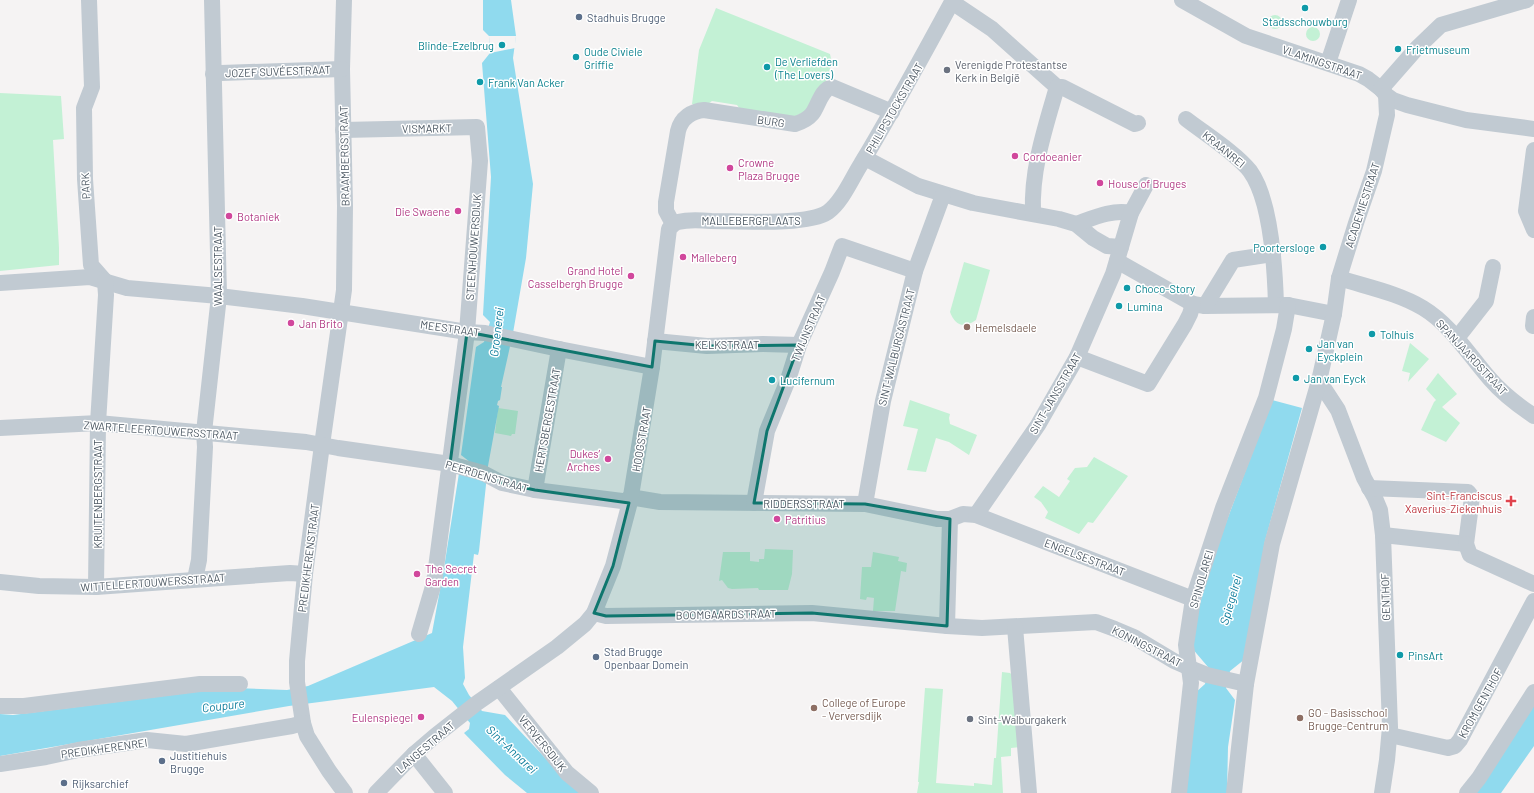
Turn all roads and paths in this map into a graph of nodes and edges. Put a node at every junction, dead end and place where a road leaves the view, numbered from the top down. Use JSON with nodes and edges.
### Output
{"nodes":[{"id":1,"x":89,"y":0,"type":"edge"},
{"id":2,"x":212,"y":0,"type":"edge"},
{"id":3,"x":344,"y":0,"type":"edge"},
{"id":4,"x":1182,"y":0,"type":"edge"},
{"id":5,"x":1349,"y":0,"type":"edge"},
{"id":6,"x":1527,"y":0,"type":"edge"},
{"id":7,"x":953,"y":1,"type":"edge"},
{"id":8,"x":1328,"y":63,"type":"junction"},
{"id":9,"x":342,"y":69,"type":"junction"},
{"id":10,"x":213,"y":74,"type":"junction"},
{"id":11,"x":1057,"y":87,"type":"junction"},
{"id":12,"x":1384,"y":92,"type":"junction"},
{"id":13,"x":892,"y":112,"type":"junction"},
{"id":14,"x":1186,"y":119,"type":"dead end"},
{"id":15,"x":1138,"y":123,"type":"dead end"},
{"id":16,"x":1534,"y":129,"type":"edge"},
{"id":17,"x":343,"y":130,"type":"junction"},
{"id":18,"x":1534,"y":150,"type":"edge"},
{"id":19,"x":865,"y":158,"type":"junction"},
{"id":20,"x":480,"y":161,"type":"joint"},
{"id":21,"x":1146,"y":185,"type":"dead end"},
{"id":22,"x":943,"y":195,"type":"junction"},
{"id":23,"x":829,"y":212,"type":"joint"},
{"id":24,"x":1032,"y":213,"type":"junction"},
{"id":25,"x":1131,"y":213,"type":"junction"},
{"id":26,"x":673,"y":224,"type":"junction"},
{"id":27,"x":1076,"y":224,"type":"junction"},
{"id":28,"x":1534,"y":230,"type":"edge"},
{"id":29,"x":1119,"y":254,"type":"junction"},
{"id":30,"x":1273,"y":254,"type":"junction"},
{"id":31,"x":1493,"y":267,"type":"dead end"},
{"id":32,"x":915,"y":271,"type":"junction"},
{"id":33,"x":1340,"y":278,"type":"junction"},
{"id":34,"x":105,"y":281,"type":"junction"},
{"id":35,"x":0,"y":283,"type":"edge"},
{"id":36,"x":219,"y":296,"type":"junction"},
{"id":37,"x":1199,"y":305,"type":"junction"},
{"id":38,"x":1282,"y":305,"type":"junction"},
{"id":39,"x":342,"y":312,"type":"junction"},
{"id":40,"x":1334,"y":314,"type":"junction"},
{"id":41,"x":467,"y":332,"type":"junction"},
{"id":42,"x":1457,"y":338,"type":"junction"},
{"id":43,"x":655,"y":341,"type":"junction"},
{"id":44,"x":799,"y":345,"type":"junction"},
{"id":45,"x":559,"y":349,"type":"junction"},
{"id":46,"x":1077,"y":357,"type":"junction"},
{"id":47,"x":652,"y":367,"type":"junction"},
{"id":48,"x":1319,"y":382,"type":"junction"},
{"id":49,"x":1534,"y":416,"type":"edge"},
{"id":50,"x":98,"y":423,"type":"junction"},
{"id":51,"x":0,"y":428,"type":"edge"},
{"id":52,"x":204,"y":432,"type":"junction"},
{"id":53,"x":322,"y":444,"type":"junction"},
{"id":54,"x":457,"y":466,"type":"junction"},
{"id":55,"x":1369,"y":488,"type":"junction"},
{"id":56,"x":535,"y":490,"type":"junction"},
{"id":57,"x":630,"y":500,"type":"junction"},
{"id":58,"x":754,"y":503,"type":"junction"},
{"id":59,"x":865,"y":504,"type":"junction"},
{"id":60,"x":976,"y":515,"type":"junction"},
{"id":61,"x":950,"y":519,"type":"junction"},
{"id":62,"x":1383,"y":535,"type":"junction"},
{"id":63,"x":1466,"y":544,"type":"junction"},
{"id":64,"x":305,"y":574,"type":"junction"},
{"id":65,"x":196,"y":579,"type":"junction"},
{"id":66,"x":0,"y":582,"type":"edge"},
{"id":67,"x":1534,"y":584,"type":"edge"},
{"id":68,"x":96,"y":587,"type":"junction"},
{"id":69,"x":1193,"y":599,"type":"junction"},
{"id":70,"x":1534,"y":601,"type":"edge"},
{"id":71,"x":594,"y":613,"type":"junction"},
{"id":72,"x":946,"y":626,"type":"junction"},
{"id":73,"x":1015,"y":627,"type":"junction"},
{"id":74,"x":420,"y":634,"type":"dead end"},
{"id":75,"x":1190,"y":668,"type":"junction"},
{"id":76,"x":240,"y":684,"type":"dead end"},
{"id":77,"x":1246,"y":684,"type":"junction"},
{"id":78,"x":499,"y":688,"type":"junction"},
{"id":79,"x":1534,"y":692,"type":"edge"},
{"id":80,"x":477,"y":703,"type":"joint"},
{"id":81,"x":0,"y":706,"type":"edge"},
{"id":82,"x":303,"y":723,"type":"junction"},
{"id":83,"x":1390,"y":735,"type":"junction"},
{"id":84,"x":414,"y":754,"type":"junction"},
{"id":85,"x":0,"y":764,"type":"edge"},
{"id":86,"x":345,"y":793,"type":"edge"},
{"id":87,"x":376,"y":793,"type":"edge"},
{"id":88,"x":444,"y":793,"type":"edge"},
{"id":89,"x":591,"y":793,"type":"edge"},
{"id":90,"x":1029,"y":793,"type":"edge"},
{"id":91,"x":1179,"y":793,"type":"edge"},
{"id":92,"x":1234,"y":793,"type":"edge"},
{"id":93,"x":1382,"y":793,"type":"edge"},
{"id":94,"x":1467,"y":793,"type":"edge"}],
"edges":[{"from":1,"to":34,"type":"street","name":"PARK"},
{"from":2,"to":10,"type":"street","name":"WAALSESTRAAT"},
{"from":3,"to":9,"type":"street","name":"BRAAMBERGSTRAAT"},
{"from":4,"to":8,"type":"street","name":"VLAMINGSTRAAT"},
{"from":5,"to":8,"type":"street"},
{"from":6,"to":12,"type":"street"},
{"from":7,"to":11,"type":"street"},
{"from":7,"to":13,"type":"street","name":"PHILIPSTOCKSTRAAT"},
{"from":8,"to":12,"type":"street","name":"VLAMINGSTRAAT"},
{"from":9,"to":10,"type":"street","name":"JOZEF SUVÉESTRAAT"},
{"from":9,"to":17,"type":"street","name":"BRAAMBERGSTRAAT"},
{"from":10,"to":36,"type":"street","name":"WAALSESTRAAT"},
{"from":11,"to":15,"type":"street"},
{"from":11,"to":24,"type":"street"},
{"from":12,"to":16,"type":"street","name":"VLAMINGSTRAAT"},
{"from":12,"to":33,"type":"street","name":"ACADEMIESTRAAT"},
{"from":13,"to":19,"type":"street","name":"PHILIPSTOCKSTRAAT"},
{"from":13,"to":26,"type":"street","name":"BURG"},
{"from":14,"to":30,"type":"street","name":"KRAANREI"},
{"from":17,"to":20,"type":"street","name":"VISMARKT"},
{"from":17,"to":39,"type":"street","name":"BRAAMBERGSTRAAT"},
{"from":18,"to":28,"type":"street"},
{"from":19,"to":22,"type":"street"},
{"from":19,"to":23,"type":"street","name":"PHILIPSTOCKSTRAAT"},
{"from":20,"to":41,"type":"street","name":"STEENHOUWERSDIJK"},
{"from":21,"to":25,"type":"street","name":"SINT-JANSSTRAAT"},
{"from":22,"to":24,"type":"street"},
{"from":22,"to":32,"type":"street","name":"SINT-WALBURGASTRAAT"},
{"from":23,"to":26,"type":"street","name":"MALLEBERGPLAATS"},
{"from":24,"to":27,"type":"street"},
{"from":25,"to":27,"type":"street"},
{"from":25,"to":29,"type":"street","name":"SINT-JANSSTRAAT"},
{"from":26,"to":43,"type":"street","name":"HOOGSTRAAT"},
{"from":27,"to":29,"type":"street"},
{"from":29,"to":37,"type":"street"},
{"from":29,"to":46,"type":"street","name":"SINT-JANSSTRAAT"},
{"from":30,"to":37,"type":"street"},
{"from":30,"to":38,"type":"street","name":"KRAANREI"},
{"from":31,"to":42,"type":"street"},
{"from":32,"to":44,"type":"street","name":"TWIJNSTRAAT"},
{"from":32,"to":59,"type":"street","name":"SINT-WALBURGASTRAAT"},
{"from":33,"to":40,"type":"street","name":"ACADEMIESTRAAT"},
{"from":33,"to":42,"type":"street","name":"SPANJAARDSTRAAT"},
{"from":34,"to":35,"type":"street","name":"MEESTRAAT"},
{"from":34,"to":36,"type":"street","name":"MEESTRAAT"},
{"from":34,"to":50,"type":"street","name":"KRUITENBERGSTRAAT"},
{"from":36,"to":39,"type":"street","name":"MEESTRAAT"},
{"from":36,"to":52,"type":"street","name":"WAALSESTRAAT"},
{"from":37,"to":38,"type":"street"},
{"from":37,"to":46,"type":"street"},
{"from":38,"to":40,"type":"street"},
{"from":38,"to":69,"type":"street","name":"SPINOLAREI"},
{"from":39,"to":41,"type":"street","name":"MEESTRAAT"},
{"from":39,"to":53,"type":"street","name":"PREDIKHERENSTRAAT"},
{"from":40,"to":48,"type":"street"},
{"from":41,"to":45,"type":"street","name":"MEESTRAAT"},
{"from":41,"to":54,"type":"street"},
{"from":42,"to":49,"type":"street","name":"SPANJAARDSTRAAT"},
{"from":43,"to":44,"type":"street","name":"KELKSTRAAT"},
{"from":43,"to":47,"type":"street","name":"HOOGSTRAAT"},
{"from":44,"to":58,"type":"street","name":"TWIJNSTRAAT"},
{"from":45,"to":47,"type":"street","name":"MEESTRAAT"},
{"from":45,"to":56,"type":"street","name":"HERTSBERGESTRAAT"},
{"from":46,"to":60,"type":"street","name":"SINT-JANSSTRAAT"},
{"from":47,"to":57,"type":"street","name":"HOOGSTRAAT"},
{"from":48,"to":55,"type":"street","name":"GENTHOF"},
{"from":48,"to":77,"type":"street"},
{"from":50,"to":51,"type":"street","name":"ZWARTELEERTOUWERSSTRAAT"},
{"from":50,"to":52,"type":"street","name":"ZWARTELEERTOUWERSSTRAAT"},
{"from":50,"to":68,"type":"street","name":"KRUITENBERGSTRAAT"},
{"from":52,"to":53,"type":"street","name":"ZWARTELEERTOUWERSSTRAAT"},
{"from":52,"to":65,"type":"street","name":"WAALSESTRAAT"},
{"from":53,"to":54,"type":"street","name":"PEERDENSTRAAT"},
{"from":53,"to":64,"type":"street","name":"PREDIKHERENSTRAAT"},
{"from":54,"to":56,"type":"street","name":"PEERDENSTRAAT"},
{"from":54,"to":74,"type":"street"},
{"from":55,"to":62,"type":"street","name":"GENTHOF"},
{"from":55,"to":63,"type":"street"},
{"from":56,"to":57,"type":"street","name":"PEERDENSTRAAT"},
{"from":57,"to":58,"type":"street","name":"RIDDERSSTRAAT"},
{"from":57,"to":71,"type":"street","name":"HOOGSTRAAT"},
{"from":58,"to":59,"type":"street","name":"RIDDERSSTRAAT"},
{"from":59,"to":61,"type":"street","name":"RIDDERSSTRAAT"},
{"from":60,"to":61,"type":"street","name":"RIDDERSSTRAAT"},
{"from":60,"to":69,"type":"street","name":"ENGELSESTRAAT"},
{"from":61,"to":72,"type":"street"},
{"from":62,"to":63,"type":"street"},
{"from":62,"to":83,"type":"street","name":"GENTHOF"},
{"from":63,"to":67,"type":"street"},
{"from":64,"to":65,"type":"street","name":"WITTELEERTOUWERSSTRAAT"},
{"from":64,"to":82,"type":"street","name":"PREDIKHERENSTRAAT"},
{"from":65,"to":68,"type":"street","name":"WITTELEERTOUWERSSTRAAT"},
{"from":66,"to":68,"type":"street","name":"WITTELEERTOUWERSSTRAAT"},
{"from":69,"to":75,"type":"street","name":"SPINOLAREI"},
{"from":70,"to":83,"type":"street","name":"KROM GENTHOF"},
{"from":71,"to":72,"type":"street","name":"BOOMGAARDSTRAAT"},
{"from":71,"to":78,"type":"street","name":"HOOGSTRAAT"},
{"from":72,"to":73,"type":"street","name":"KONINGSTRAAT"},
{"from":73,"to":75,"type":"street","name":"KONINGSTRAAT"},
{"from":73,"to":90,"type":"street"},
{"from":75,"to":77,"type":"street","name":"KONINGSTRAAT"},
{"from":75,"to":91,"type":"street","name":"SPINOLAREI"},
{"from":76,"to":81,"type":"street"},
{"from":77,"to":92,"type":"street"},
{"from":78,"to":80,"type":"street","name":"HOOGSTRAAT"},
{"from":78,"to":89,"type":"street","name":"VERVERSDIJK"},
{"from":79,"to":94,"type":"street"},
{"from":80,"to":84,"type":"street","name":"LANGESTRAAT"},
{"from":82,"to":85,"type":"street","name":"PREDIKHERENREI"},
{"from":82,"to":86,"type":"street","name":"PREDIKHERENSTRAAT"},
{"from":83,"to":93,"type":"street","name":"GENTHOF"},
{"from":84,"to":87,"type":"street","name":"LANGESTRAAT"},
{"from":84,"to":88,"type":"street"}]}
